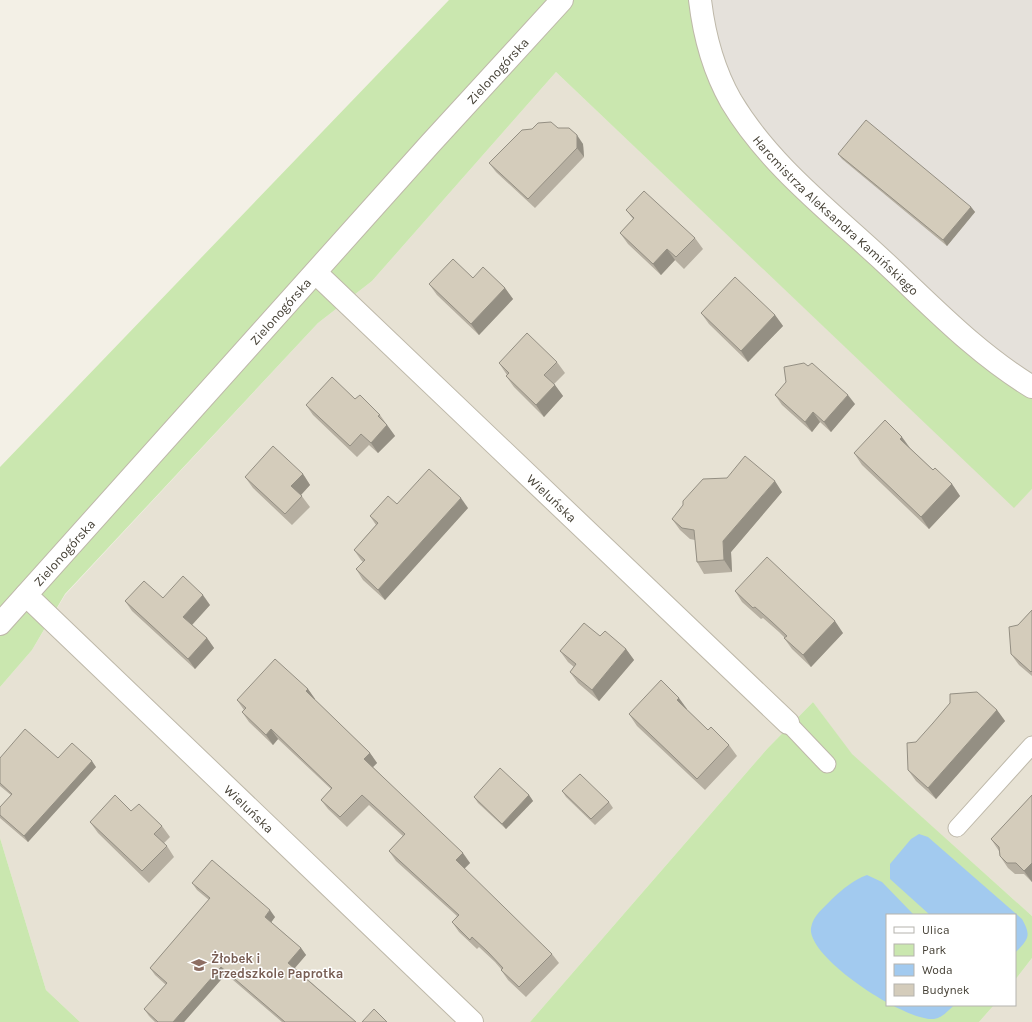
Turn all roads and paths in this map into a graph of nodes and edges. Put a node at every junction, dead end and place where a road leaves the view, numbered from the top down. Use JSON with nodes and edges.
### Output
{"nodes":[{"id":1,"x":562,"y":0,"type":"edge"},
{"id":2,"x":700,"y":0,"type":"edge"},
{"id":3,"x":316,"y":273,"type":"junction"},
{"id":4,"x":1032,"y":387,"type":"edge"},
{"id":5,"x":26,"y":595,"type":"junction"},
{"id":6,"x":0,"y":624,"type":"edge"},
{"id":7,"x":788,"y":723,"type":"joint"},
{"id":8,"x":1032,"y":745,"type":"edge"},
{"id":9,"x":828,"y":764,"type":"dead end"},
{"id":10,"x":957,"y":828,"type":"dead end"},
{"id":11,"x":472,"y":1022,"type":"edge"}],
"edges":[{"from":1,"to":3,"type":"street","name":"Zielonogórska"},
{"from":2,"to":4,"type":"street","name":"Harcmistrza Aleksandra Kamińskiego"},
{"from":3,"to":5,"type":"street","name":"Zielonogórska"},
{"from":3,"to":7,"type":"street","name":"Wieluńska"},
{"from":5,"to":6,"type":"street","name":"Zielonogórska"},
{"from":5,"to":11,"type":"street","name":"Wieluńska"},
{"from":7,"to":9,"type":"lane"},
{"from":8,"to":10,"type":"lane"}]}
